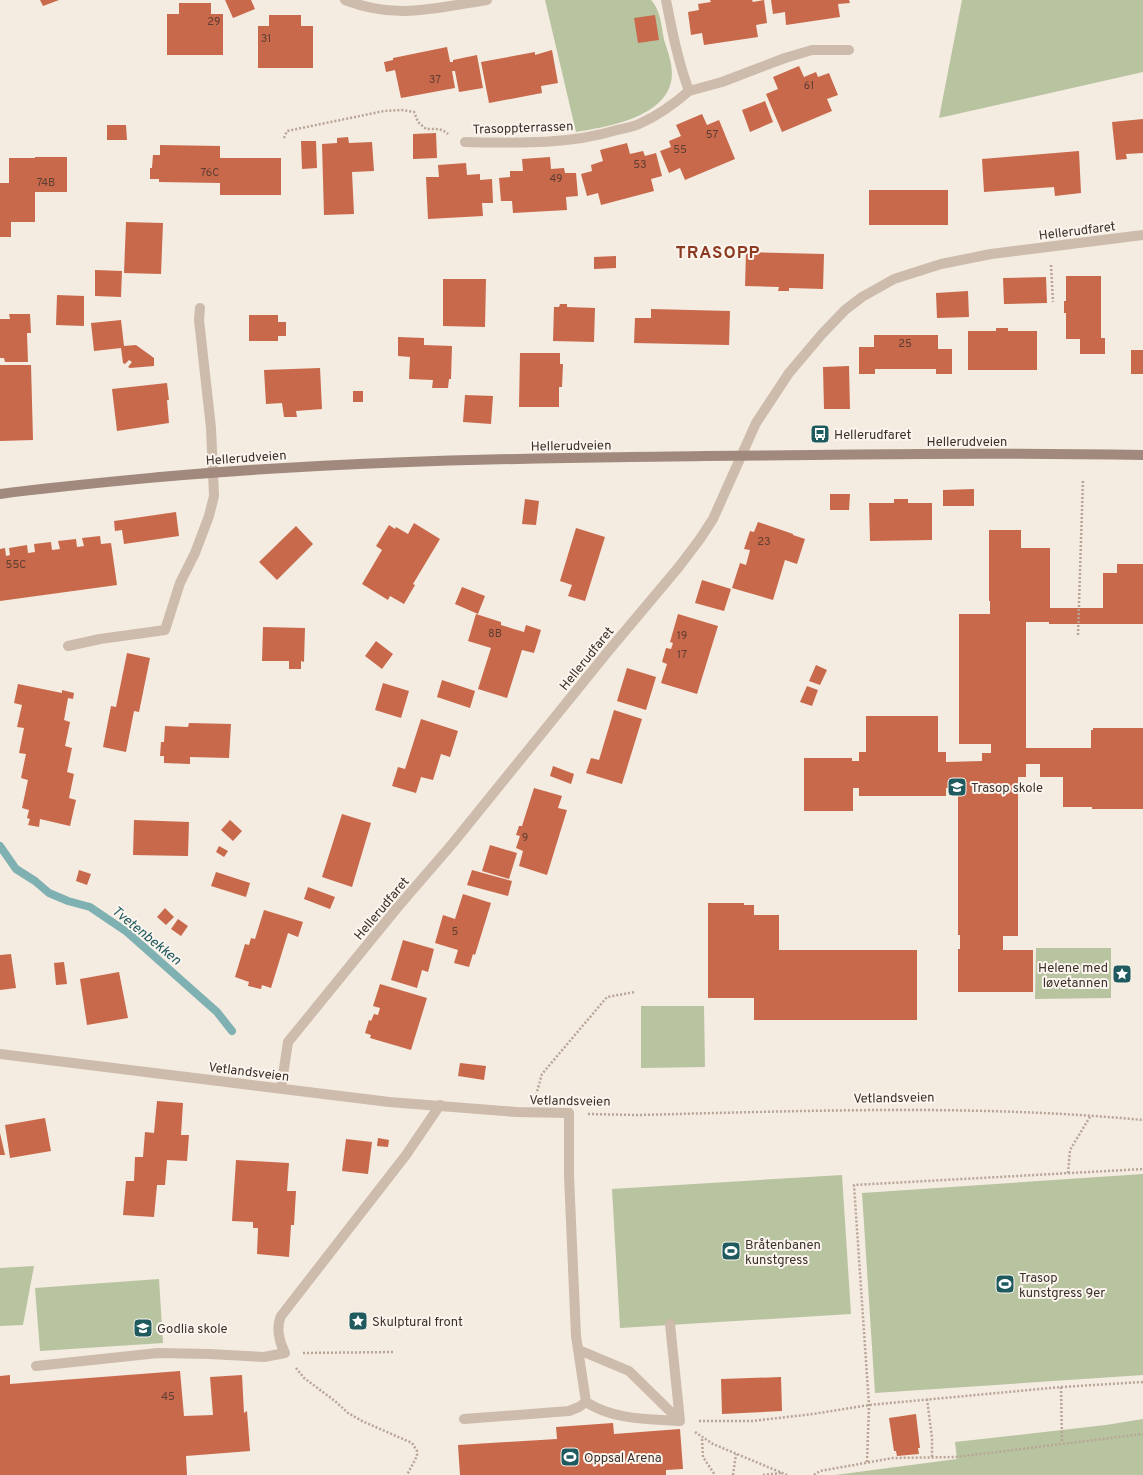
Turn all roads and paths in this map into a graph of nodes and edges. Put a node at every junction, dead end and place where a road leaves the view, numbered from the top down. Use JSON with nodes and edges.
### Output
{"nodes":[{"id":1,"x":344,"y":0,"type":"edge"},
{"id":2,"x":487,"y":0,"type":"edge"},
{"id":3,"x":666,"y":0,"type":"edge"},
{"id":4,"x":849,"y":50,"type":"dead end"},
{"id":5,"x":689,"y":91,"type":"junction"},
{"id":6,"x":284,"y":138,"type":"dead end"},
{"id":7,"x":465,"y":142,"type":"joint"},
{"id":8,"x":1143,"y":235,"type":"edge"},
{"id":9,"x":1049,"y":246,"type":"junction"},
{"id":10,"x":1053,"y":302,"type":"dead end"},
{"id":11,"x":200,"y":308,"type":"dead end"},
{"id":12,"x":1143,"y":455,"type":"edge"},
{"id":13,"x":740,"y":456,"type":"junction"},
{"id":14,"x":214,"y":472,"type":"junction"},
{"id":15,"x":1083,"y":479,"type":"dead end"},
{"id":16,"x":0,"y":494,"type":"edge"},
{"id":17,"x":1078,"y":635,"type":"dead end"},
{"id":18,"x":68,"y":646,"type":"dead end"},
{"id":19,"x":635,"y":992,"type":"dead end"},
{"id":20,"x":0,"y":1054,"type":"edge"},
{"id":21,"x":281,"y":1088,"type":"junction"},
{"id":22,"x":440,"y":1105,"type":"junction"},
{"id":23,"x":530,"y":1112,"type":"junction"},
{"id":24,"x":569,"y":1113,"type":"junction"},
{"id":25,"x":1091,"y":1115,"type":"junction"},
{"id":26,"x":1143,"y":1120,"type":"edge"},
{"id":27,"x":1143,"y":1169,"type":"edge"},
{"id":28,"x":1068,"y":1173,"type":"junction"},
{"id":29,"x":670,"y":1324,"type":"dead end"},
{"id":30,"x":579,"y":1350,"type":"junction"},
{"id":31,"x":394,"y":1352,"type":"dead end"},
{"id":32,"x":285,"y":1353,"type":"junction"},
{"id":33,"x":36,"y":1366,"type":"dead end"},
{"id":34,"x":1143,"y":1382,"type":"edge"},
{"id":35,"x":1061,"y":1387,"type":"junction"},
{"id":36,"x":927,"y":1399,"type":"junction"},
{"id":37,"x":586,"y":1402,"type":"junction"},
{"id":38,"x":869,"y":1405,"type":"junction"},
{"id":39,"x":464,"y":1419,"type":"dead end"},
{"id":40,"x":680,"y":1421,"type":"junction"},
{"id":41,"x":1143,"y":1434,"type":"edge"},
{"id":42,"x":702,"y":1438,"type":"junction"},
{"id":43,"x":1062,"y":1443,"type":"junction"},
{"id":44,"x":736,"y":1454,"type":"junction"},
{"id":45,"x":932,"y":1457,"type":"junction"},
{"id":46,"x":867,"y":1462,"type":"junction"},
{"id":47,"x":781,"y":1473,"type":"junction"},
{"id":48,"x":407,"y":1475,"type":"edge"},
{"id":49,"x":715,"y":1475,"type":"edge"},
{"id":50,"x":733,"y":1475,"type":"edge"},
{"id":51,"x":763,"y":1475,"type":"edge"},
{"id":52,"x":787,"y":1475,"type":"edge"},
{"id":53,"x":814,"y":1475,"type":"edge"}],
"edges":[{"from":1,"to":2,"type":"street"},
{"from":3,"to":5,"type":"street"},
{"from":4,"to":5,"type":"street","name":"Trasoppterrassen"},
{"from":5,"to":7,"type":"street","name":"Trasoppterrassen"},
{"from":6,"to":7,"type":"path"},
{"from":8,"to":9,"type":"street","name":"Hellerudfaret"},
{"from":9,"to":10,"type":"path"},
{"from":9,"to":13,"type":"street","name":"Hellerudfaret"},
{"from":11,"to":14,"type":"street"},
{"from":12,"to":13,"type":"main road","name":"Hellerudveien"},
{"from":13,"to":14,"type":"main road","name":"Hellerudveien"},
{"from":13,"to":21,"type":"street","name":"Hellerudfaret"},
{"from":14,"to":16,"type":"main road","name":"Hellerudveien"},
{"from":14,"to":18,"type":"street"},
{"from":15,"to":17,"type":"path"},
{"from":19,"to":23,"type":"path"},
{"from":20,"to":21,"type":"street","name":"Vetlandsveien"},
{"from":21,"to":22,"type":"street","name":"Vetlandsveien"},
{"from":22,"to":23,"type":"street","name":"Vetlandsveien"},
{"from":22,"to":32,"type":"street"},
{"from":23,"to":24,"type":"street","name":"Vetlandsveien"},
{"from":24,"to":25,"type":"path","name":"Vetlandsveien"},
{"from":24,"to":30,"type":"street"},
{"from":25,"to":26,"type":"path","name":"Vetlandsveien"},
{"from":25,"to":28,"type":"path"},
{"from":27,"to":28,"type":"path"},
{"from":28,"to":38,"type":"path"},
{"from":29,"to":40,"type":"street"},
{"from":30,"to":37,"type":"street"},
{"from":30,"to":40,"type":"street"},
{"from":31,"to":32,"type":"path"},
{"from":32,"to":33,"type":"street"},
{"from":32,"to":48,"type":"path"},
{"from":34,"to":35,"type":"path"},
{"from":35,"to":36,"type":"path"},
{"from":35,"to":43,"type":"path"},
{"from":36,"to":38,"type":"path"},
{"from":36,"to":45,"type":"path"},
{"from":37,"to":39,"type":"street"},
{"from":37,"to":40,"type":"street"},
{"from":38,"to":40,"type":"path"},
{"from":38,"to":46,"type":"path"},
{"from":40,"to":42,"type":"path"},
{"from":41,"to":43,"type":"path"},
{"from":42,"to":44,"type":"path"},
{"from":42,"to":49,"type":"path"},
{"from":43,"to":45,"type":"path"},
{"from":44,"to":47,"type":"path"},
{"from":44,"to":50,"type":"path"},
{"from":45,"to":46,"type":"path"},
{"from":46,"to":53,"type":"path"},
{"from":47,"to":51,"type":"path"},
{"from":47,"to":52,"type":"path"}]}
